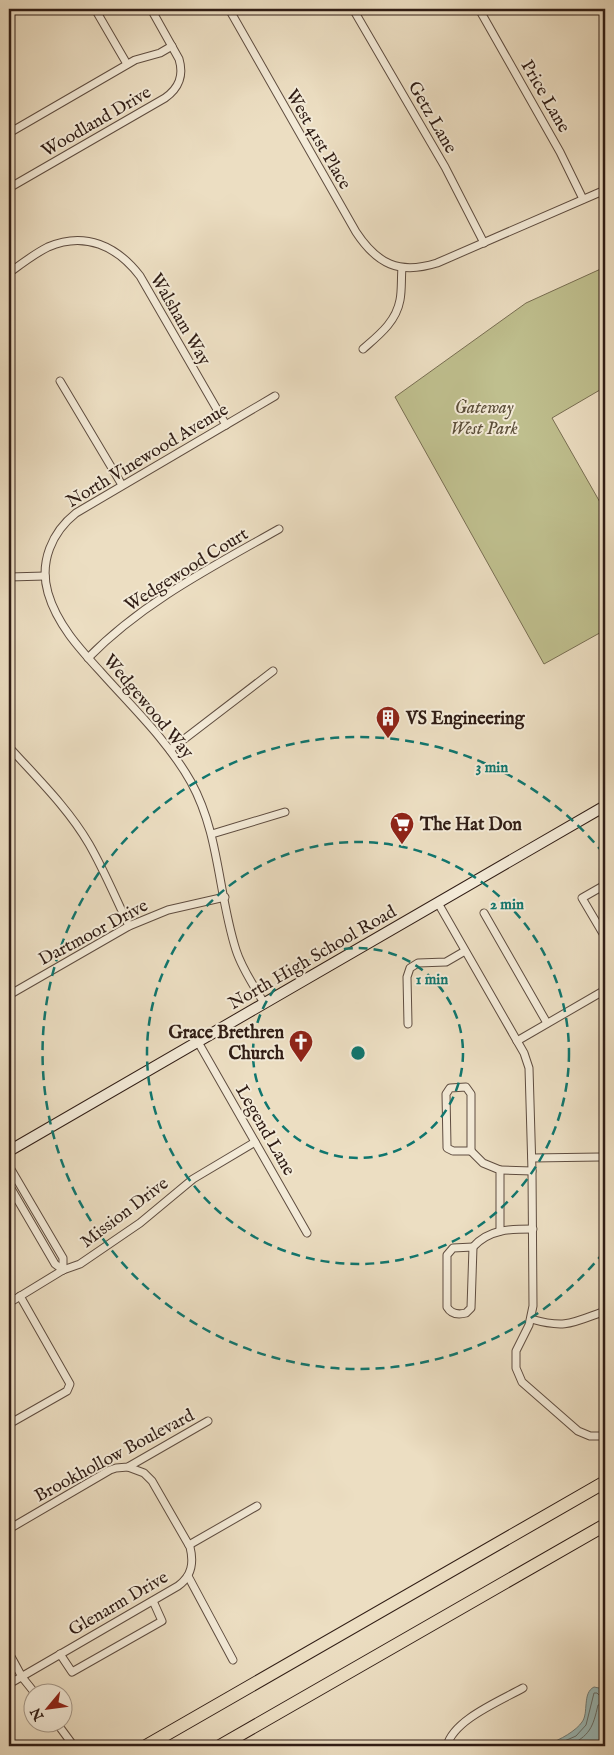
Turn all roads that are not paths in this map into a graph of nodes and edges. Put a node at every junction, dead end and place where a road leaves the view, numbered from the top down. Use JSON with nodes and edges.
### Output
{"nodes":[{"id":1,"x":95,"y":9,"type":"edge"},
{"id":2,"x":151,"y":9,"type":"edge"},
{"id":3,"x":229,"y":9,"type":"edge"},
{"id":4,"x":353,"y":9,"type":"edge"},
{"id":5,"x":479,"y":9,"type":"edge"},
{"id":6,"x":172,"y":46,"type":"junction"},
{"id":7,"x":127,"y":64,"type":"junction"},
{"id":8,"x":9,"y":133,"type":"edge"},
{"id":9,"x":9,"y":188,"type":"edge"},
{"id":10,"x":605,"y":190,"type":"edge"},
{"id":11,"x":583,"y":199,"type":"junction"},
{"id":12,"x":484,"y":243,"type":"junction"},
{"id":13,"x":402,"y":268,"type":"junction"},
{"id":14,"x":9,"y":273,"type":"edge"},
{"id":15,"x":362,"y":349,"type":"dead end"},
{"id":16,"x":60,"y":381,"type":"dead end"},
{"id":17,"x":275,"y":396,"type":"dead end"},
{"id":18,"x":226,"y":425,"type":"junction"},
{"id":19,"x":122,"y":485,"type":"junction"},
{"id":20,"x":280,"y":529,"type":"dead end"},
{"id":21,"x":45,"y":576,"type":"junction"},
{"id":22,"x":9,"y":577,"type":"edge"},
{"id":23,"x":88,"y":658,"type":"junction"},
{"id":24,"x":273,"y":671,"type":"dead end"},
{"id":25,"x":9,"y":747,"type":"edge"},
{"id":26,"x":170,"y":750,"type":"junction"},
{"id":27,"x":605,"y":806,"type":"edge"},
{"id":28,"x":285,"y":812,"type":"dead end"},
{"id":29,"x":212,"y":834,"type":"junction"},
{"id":30,"x":605,"y":889,"type":"edge"},
{"id":31,"x":225,"y":896,"type":"junction"},
{"id":32,"x":438,"y":902,"type":"junction"},
{"id":33,"x":484,"y":913,"type":"dead end"},
{"id":34,"x":129,"y":926,"type":"junction"},
{"id":35,"x":605,"y":938,"type":"edge"},
{"id":36,"x":466,"y":951,"type":"junction"},
{"id":37,"x":605,"y":990,"type":"edge"},
{"id":38,"x":9,"y":995,"type":"edge"},
{"id":39,"x":264,"y":1003,"type":"junction"},
{"id":40,"x":547,"y":1023,"type":"junction"},
{"id":41,"x":408,"y":1024,"type":"dead end"},
{"id":42,"x":517,"y":1041,"type":"junction"},
{"id":43,"x":198,"y":1042,"type":"junction"},
{"id":44,"x":255,"y":1142,"type":"junction"},
{"id":45,"x":9,"y":1151,"type":"edge"},
{"id":46,"x":471,"y":1151,"type":"junction"},
{"id":47,"x":600,"y":1157,"type":"dead end"},
{"id":48,"x":532,"y":1158,"type":"junction"},
{"id":49,"x":9,"y":1166,"type":"edge"},
{"id":50,"x":500,"y":1170,"type":"junction"},
{"id":51,"x":532,"y":1171,"type":"junction"},
{"id":52,"x":9,"y":1185,"type":"edge"},
{"id":53,"x":532,"y":1229,"type":"junction"},
{"id":54,"x":500,"y":1231,"type":"junction"},
{"id":55,"x":307,"y":1233,"type":"dead end"},
{"id":56,"x":473,"y":1248,"type":"junction"},
{"id":57,"x":63,"y":1270,"type":"junction"},
{"id":58,"x":20,"y":1296,"type":"junction"},
{"id":59,"x":9,"y":1303,"type":"edge"},
{"id":60,"x":605,"y":1311,"type":"edge"},
{"id":61,"x":531,"y":1320,"type":"junction"},
{"id":62,"x":208,"y":1421,"type":"dead end"},
{"id":63,"x":9,"y":1424,"type":"edge"},
{"id":64,"x":605,"y":1436,"type":"edge"},
{"id":65,"x":128,"y":1467,"type":"junction"},
{"id":66,"x":605,"y":1482,"type":"edge"},
{"id":67,"x":257,"y":1506,"type":"dead end"},
{"id":68,"x":605,"y":1524,"type":"edge"},
{"id":69,"x":9,"y":1529,"type":"edge"},
{"id":70,"x":190,"y":1545,"type":"junction"},
{"id":71,"x":188,"y":1576,"type":"junction"},
{"id":72,"x":153,"y":1600,"type":"junction"},
{"id":73,"x":9,"y":1653,"type":"edge"},
{"id":74,"x":60,"y":1654,"type":"junction"},
{"id":75,"x":233,"y":1660,"type":"dead end"},
{"id":76,"x":22,"y":1677,"type":"junction"},
{"id":77,"x":26,"y":1682,"type":"edge"},
{"id":78,"x":9,"y":1684,"type":"edge"},
{"id":79,"x":523,"y":1688,"type":"dead end"},
{"id":80,"x":63,"y":1732,"type":"edge"},
{"id":81,"x":73,"y":1745,"type":"dead end"},
{"id":82,"x":146,"y":1746,"type":"edge"},
{"id":83,"x":220,"y":1746,"type":"edge"},
{"id":84,"x":447,"y":1746,"type":"edge"}],
"edges":[{"from":1,"to":7,"type":"street"},
{"from":2,"to":6,"type":"street"},
{"from":3,"to":13,"type":"street","name":"West 41st Place"},
{"from":4,"to":12,"type":"street","name":"Getz Lane"},
{"from":5,"to":11,"type":"street","name":"Price Lane"},
{"from":6,"to":7,"type":"street","name":"Woodland Drive"},
{"from":6,"to":9,"type":"street","name":"Woodland Drive"},
{"from":7,"to":8,"type":"street","name":"Woodland Drive"},
{"from":10,"to":11,"type":"street"},
{"from":11,"to":12,"type":"street"},
{"from":12,"to":13,"type":"street"},
{"from":13,"to":15,"type":"street"},
{"from":14,"to":18,"type":"street","name":"Walsham Way"},
{"from":16,"to":19,"type":"street"},
{"from":17,"to":18,"type":"street","name":"North Vinewood Avenue"},
{"from":18,"to":19,"type":"street","name":"North Vinewood Avenue"},
{"from":19,"to":21,"type":"street","name":"North Vinewood Avenue"},
{"from":20,"to":23,"type":"street","name":"Wedgewood Court"},
{"from":21,"to":22,"type":"street"},
{"from":21,"to":23,"type":"street","name":"Wedgewood Way"},
{"from":23,"to":26,"type":"street","name":"Wedgewood Way"},
{"from":24,"to":26,"type":"street"},
{"from":25,"to":34,"type":"street"},
{"from":26,"to":29,"type":"street","name":"Wedgewood Way"},
{"from":27,"to":32,"type":"street","name":"North High School Road"},
{"from":28,"to":29,"type":"street"},
{"from":29,"to":31,"type":"street","name":"Wedgewood Way"},
{"from":30,"to":35,"type":"street"},
{"from":31,"to":34,"type":"street","name":"Dartmoor Drive"},
{"from":31,"to":39,"type":"street","name":"Wedgewood Way"},
{"from":32,"to":36,"type":"street"},
{"from":32,"to":39,"type":"street","name":"North High School Road"},
{"from":33,"to":40,"type":"street"},
{"from":34,"to":38,"type":"street","name":"Dartmoor Drive"},
{"from":36,"to":41,"type":"street"},
{"from":36,"to":42,"type":"street"},
{"from":37,"to":40,"type":"street"},
{"from":39,"to":43,"type":"street","name":"North High School Road"},
{"from":40,"to":42,"type":"street"},
{"from":42,"to":48,"type":"street"},
{"from":43,"to":44,"type":"street","name":"Legend Lane"},
{"from":43,"to":45,"type":"street","name":"North High School Road"},
{"from":44,"to":55,"type":"street","name":"Legend Lane"},
{"from":44,"to":57,"type":"street","name":"Mission Drive"},
{"from":46,"to":46,"type":"street"},
{"from":46,"to":50,"type":"street"},
{"from":47,"to":48,"type":"street"},
{"from":48,"to":51,"type":"street"},
{"from":49,"to":57,"type":"street"},
{"from":50,"to":51,"type":"street"},
{"from":50,"to":54,"type":"street"},
{"from":51,"to":53,"type":"street"},
{"from":52,"to":57,"type":"street"},
{"from":53,"to":54,"type":"street"},
{"from":53,"to":61,"type":"street"},
{"from":54,"to":56,"type":"street"},
{"from":56,"to":56,"type":"street"},
{"from":57,"to":58,"type":"street","name":"Mission Drive"},
{"from":58,"to":59,"type":"street","name":"Mission Drive"},
{"from":58,"to":63,"type":"street"},
{"from":60,"to":61,"type":"street"},
{"from":61,"to":64,"type":"street"},
{"from":62,"to":65,"type":"street","name":"Brookhollow Boulevard"},
{"from":65,"to":69,"type":"street","name":"Brookhollow Boulevard"},
{"from":65,"to":70,"type":"street","name":"Glenarm Drive"},
{"from":66,"to":82,"type":"highway"},
{"from":67,"to":70,"type":"street"},
{"from":68,"to":83,"type":"highway"},
{"from":70,"to":71,"type":"street","name":"Glenarm Drive"},
{"from":71,"to":72,"type":"street","name":"Glenarm Drive"},
{"from":71,"to":75,"type":"street"},
{"from":72,"to":74,"type":"street","name":"Glenarm Drive"},
{"from":72,"to":74,"type":"street"},
{"from":73,"to":76,"type":"street"},
{"from":74,"to":76,"type":"street","name":"Glenarm Drive"},
{"from":76,"to":77,"type":"street"},
{"from":76,"to":78,"type":"street","name":"Glenarm Drive"},
{"from":79,"to":84,"type":"street"},
{"from":80,"to":81,"type":"street"}]}
